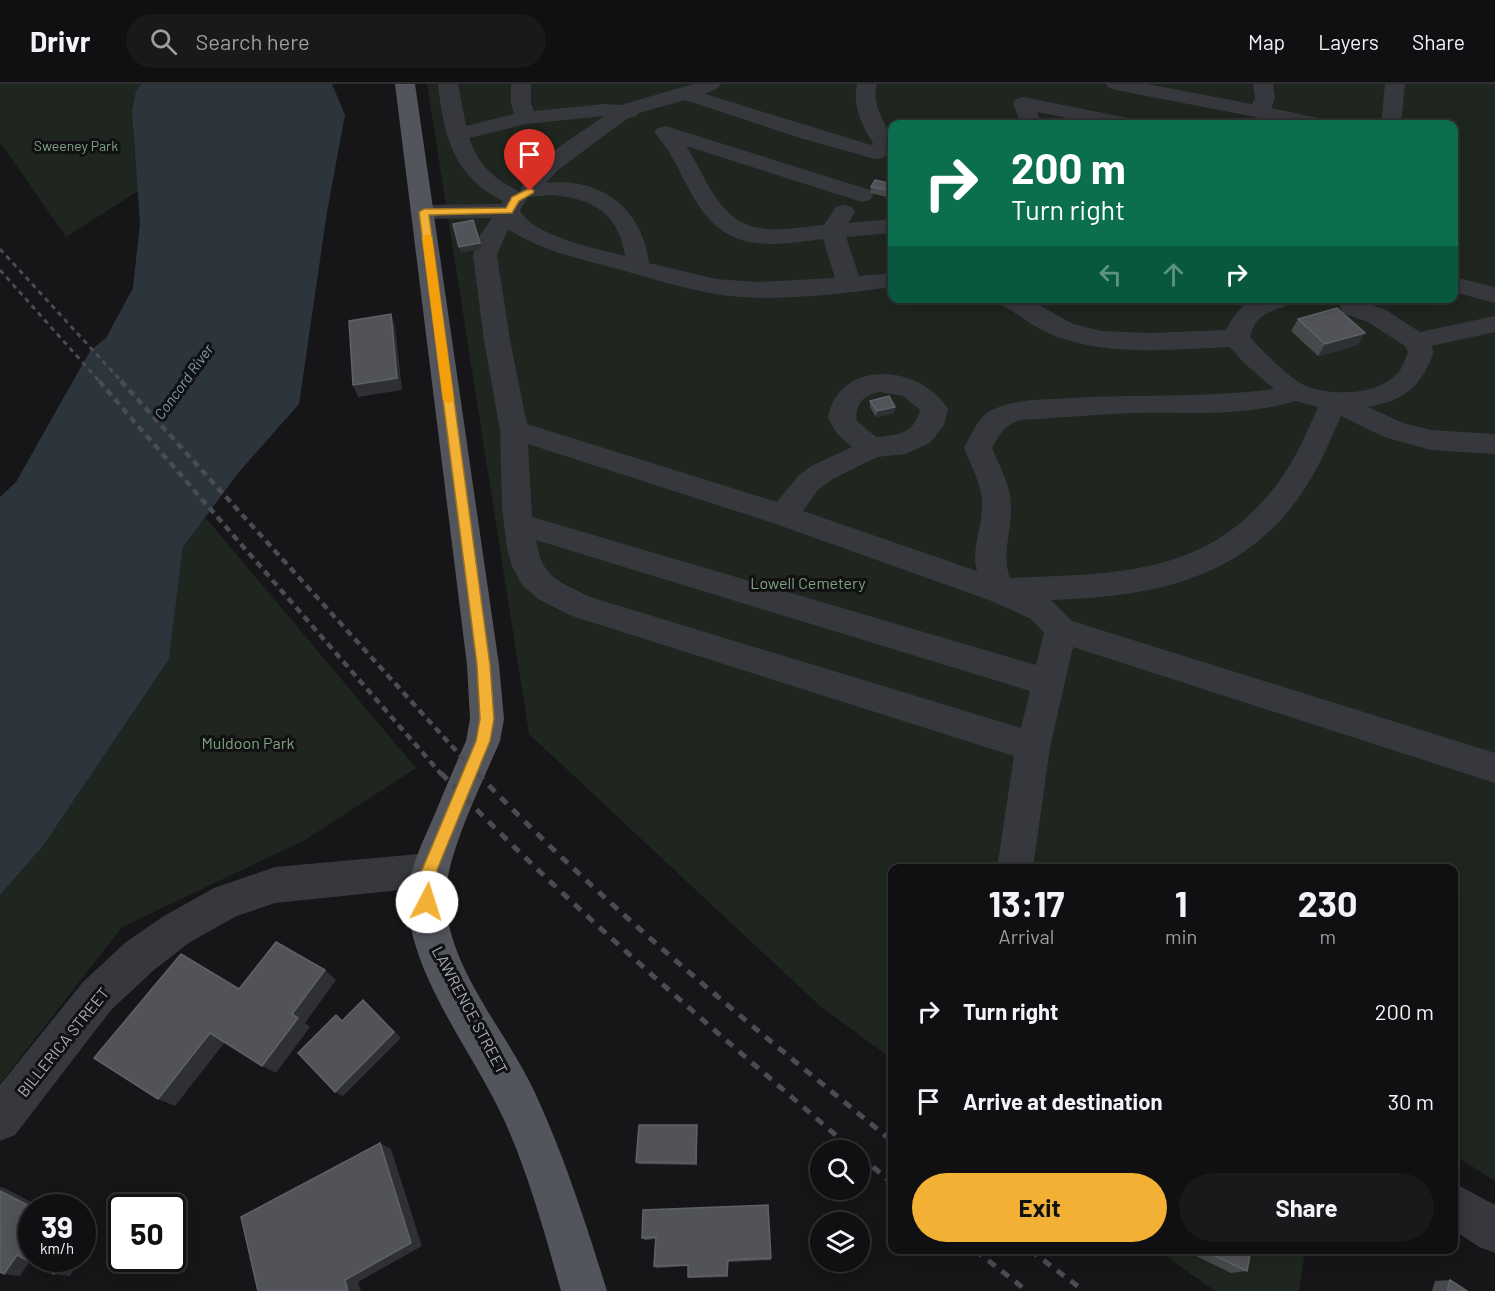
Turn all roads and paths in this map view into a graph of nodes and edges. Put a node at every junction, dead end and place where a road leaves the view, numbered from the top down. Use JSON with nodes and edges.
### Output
{"nodes":[{"id":1,"x":405,"y":84,"type":"edge"},
{"id":2,"x":448,"y":84,"type":"edge"},
{"id":3,"x":521,"y":84,"type":"edge"},
{"id":4,"x":711,"y":84,"type":"edge"},
{"id":5,"x":867,"y":84,"type":"edge"},
{"id":6,"x":1116,"y":84,"type":"edge"},
{"id":7,"x":1263,"y":84,"type":"edge"},
{"id":8,"x":1395,"y":84,"type":"edge"},
{"id":9,"x":636,"y":88,"type":"dead end"},
{"id":10,"x":1020,"y":94,"type":"edge"},
{"id":11,"x":676,"y":96,"type":"junction"},
{"id":12,"x":626,"y":110,"type":"junction"},
{"id":13,"x":1259,"y":112,"type":"junction"},
{"id":14,"x":526,"y":118,"type":"junction"},
{"id":15,"x":1030,"y":120,"type":"edge"},
{"id":16,"x":1114,"y":120,"type":"edge"},
{"id":17,"x":1300,"y":120,"type":"edge"},
{"id":18,"x":1391,"y":120,"type":"edge"},
{"id":19,"x":665,"y":132,"type":"junction"},
{"id":20,"x":458,"y":134,"type":"junction"},
{"id":21,"x":886,"y":148,"type":"edge"},
{"id":22,"x":862,"y":195,"type":"junction"},
{"id":23,"x":518,"y":200,"type":"junction"},
{"id":24,"x":424,"y":212,"type":"junction"},
{"id":25,"x":888,"y":226,"type":"edge"},
{"id":26,"x":833,"y":231,"type":"junction"},
{"id":27,"x":638,"y":267,"type":"junction"},
{"id":28,"x":888,"y":280,"type":"edge"},
{"id":29,"x":850,"y":285,"type":"junction"},
{"id":30,"x":1458,"y":286,"type":"edge"},
{"id":31,"x":1495,"y":295,"type":"edge"},
{"id":32,"x":1017,"y":303,"type":"edge"},
{"id":33,"x":1268,"y":303,"type":"edge"},
{"id":34,"x":1354,"y":303,"type":"edge"},
{"id":35,"x":1495,"y":324,"type":"edge"},
{"id":36,"x":1237,"y":338,"type":"junction"},
{"id":37,"x":1416,"y":341,"type":"junction"},
{"id":38,"x":1295,"y":392,"type":"junction"},
{"id":39,"x":1334,"y":402,"type":"junction"},
{"id":40,"x":513,"y":430,"type":"junction"},
{"id":41,"x":1495,"y":444,"type":"edge"},
{"id":42,"x":870,"y":448,"type":"dead end"},
{"id":43,"x":783,"y":515,"type":"junction"},
{"id":44,"x":519,"y":524,"type":"junction"},
{"id":45,"x":1000,"y":591,"type":"junction"},
{"id":46,"x":1061,"y":630,"type":"junction"},
{"id":47,"x":1049,"y":683,"type":"junction"},
{"id":48,"x":1033,"y":747,"type":"junction"},
{"id":49,"x":1495,"y":768,"type":"edge"},
{"id":50,"x":1016,"y":864,"type":"edge"},
{"id":51,"x":430,"y":870,"type":"junction"},
{"id":52,"x":0,"y":1120,"type":"edge"},
{"id":53,"x":1458,"y":1208,"type":"edge"},
{"id":54,"x":1495,"y":1231,"type":"edge"},
{"id":55,"x":584,"y":1291,"type":"edge"}],
"edges":[{"from":1,"to":24,"type":"main road","name":"LAWRENCE STREET"},
{"from":2,"to":20,"type":"street"},
{"from":3,"to":14,"type":"street"},
{"from":4,"to":11,"type":"street"},
{"from":5,"to":21,"type":"street"},
{"from":6,"to":13,"type":"street"},
{"from":7,"to":13,"type":"street"},
{"from":8,"to":18,"type":"street"},
{"from":9,"to":11,"type":"street"},
{"from":10,"to":15,"type":"street"},
{"from":10,"to":16,"type":"street"},
{"from":11,"to":12,"type":"street"},
{"from":11,"to":21,"type":"street"},
{"from":12,"to":14,"type":"street"},
{"from":12,"to":19,"type":"street"},
{"from":12,"to":23,"type":"street"},
{"from":13,"to":17,"type":"street"},
{"from":14,"to":20,"type":"street"},
{"from":19,"to":22,"type":"street"},
{"from":19,"to":26,"type":"street"},
{"from":20,"to":23,"type":"street"},
{"from":21,"to":22,"type":"street"},
{"from":22,"to":26,"type":"street"},
{"from":23,"to":24,"type":"street"},
{"from":23,"to":27,"type":"street"},
{"from":23,"to":27,"type":"street"},
{"from":23,"to":40,"type":"street"},
{"from":24,"to":51,"type":"main road","name":"LAWRENCE STREET"},
{"from":25,"to":26,"type":"street"},
{"from":26,"to":29,"type":"street"},
{"from":27,"to":29,"type":"street"},
{"from":28,"to":29,"type":"street"},
{"from":30,"to":31,"type":"street"},
{"from":32,"to":36,"type":"street"},
{"from":33,"to":36,"type":"street"},
{"from":34,"to":37,"type":"street"},
{"from":35,"to":37,"type":"street"},
{"from":36,"to":38,"type":"street"},
{"from":37,"to":39,"type":"street"},
{"from":38,"to":39,"type":"street"},
{"from":38,"to":45,"type":"street"},
{"from":39,"to":41,"type":"street"},
{"from":39,"to":45,"type":"street"},
{"from":40,"to":43,"type":"street"},
{"from":40,"to":44,"type":"street"},
{"from":42,"to":43,"type":"street"},
{"from":43,"to":45,"type":"street"},
{"from":44,"to":47,"type":"street"},
{"from":44,"to":48,"type":"street"},
{"from":45,"to":46,"type":"street"},
{"from":46,"to":47,"type":"street"},
{"from":46,"to":49,"type":"street"},
{"from":47,"to":48,"type":"street"},
{"from":48,"to":50,"type":"street"},
{"from":51,"to":52,"type":"street","name":"BILLERICA STREET"},
{"from":51,"to":55,"type":"main road","name":"LAWRENCE STREET"},
{"from":53,"to":54,"type":"street"}]}
